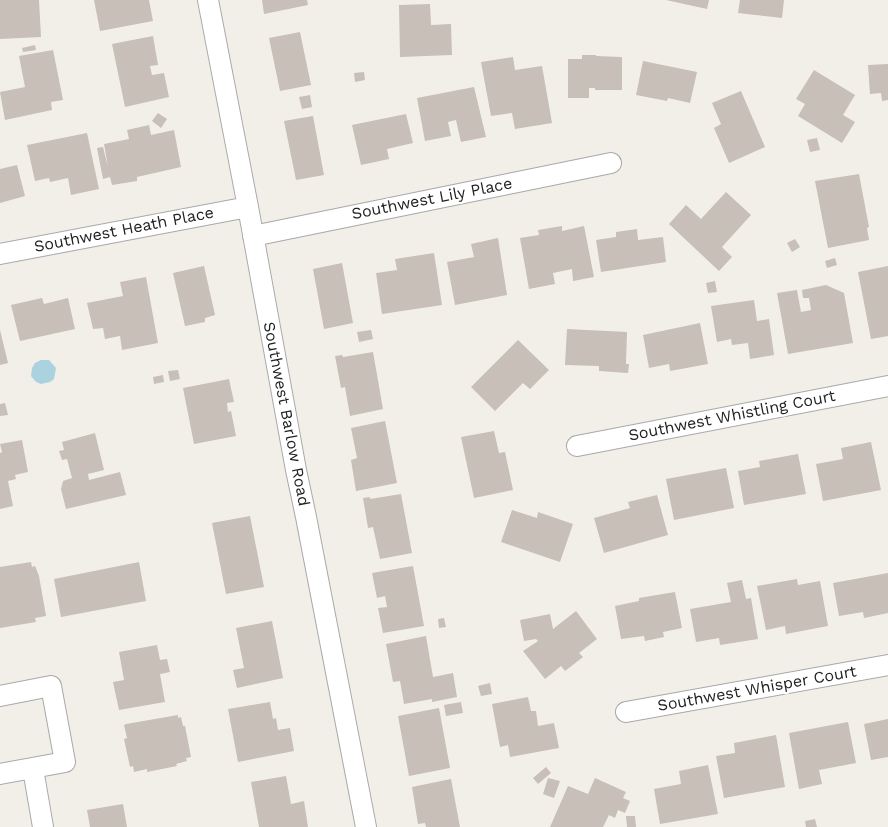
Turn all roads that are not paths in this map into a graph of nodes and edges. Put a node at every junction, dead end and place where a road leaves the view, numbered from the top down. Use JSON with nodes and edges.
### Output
{"nodes":[{"id":1,"x":208,"y":0,"type":"edge"},
{"id":2,"x":611,"y":163,"type":"dead end"},
{"id":3,"x":248,"y":206,"type":"junction"},
{"id":4,"x":253,"y":236,"type":"junction"},
{"id":5,"x":0,"y":254,"type":"edge"},
{"id":6,"x":888,"y":386,"type":"edge"},
{"id":7,"x":576,"y":446,"type":"dead end"},
{"id":8,"x":888,"y":665,"type":"edge"},
{"id":9,"x":0,"y":696,"type":"edge"},
{"id":10,"x":626,"y":712,"type":"dead end"},
{"id":11,"x":33,"y":768,"type":"junction"},
{"id":12,"x":0,"y":774,"type":"edge"},
{"id":13,"x":43,"y":827,"type":"edge"},
{"id":14,"x":366,"y":827,"type":"edge"}],
"edges":[{"from":1,"to":3,"type":"street","name":"Southwest Barlow Road"},
{"from":2,"to":4,"type":"street","name":"Southwest Lily Place"},
{"from":3,"to":4,"type":"street","name":"Southwest Barlow Road"},
{"from":3,"to":5,"type":"street","name":"Southwest Heath Place"},
{"from":4,"to":14,"type":"street","name":"Southwest Barlow Road"},
{"from":6,"to":7,"type":"street","name":"Southwest Whistling Court"},
{"from":8,"to":10,"type":"street","name":"Southwest Whisper Court"},
{"from":9,"to":11,"type":"street"},
{"from":11,"to":12,"type":"street"},
{"from":11,"to":13,"type":"street"}]}
